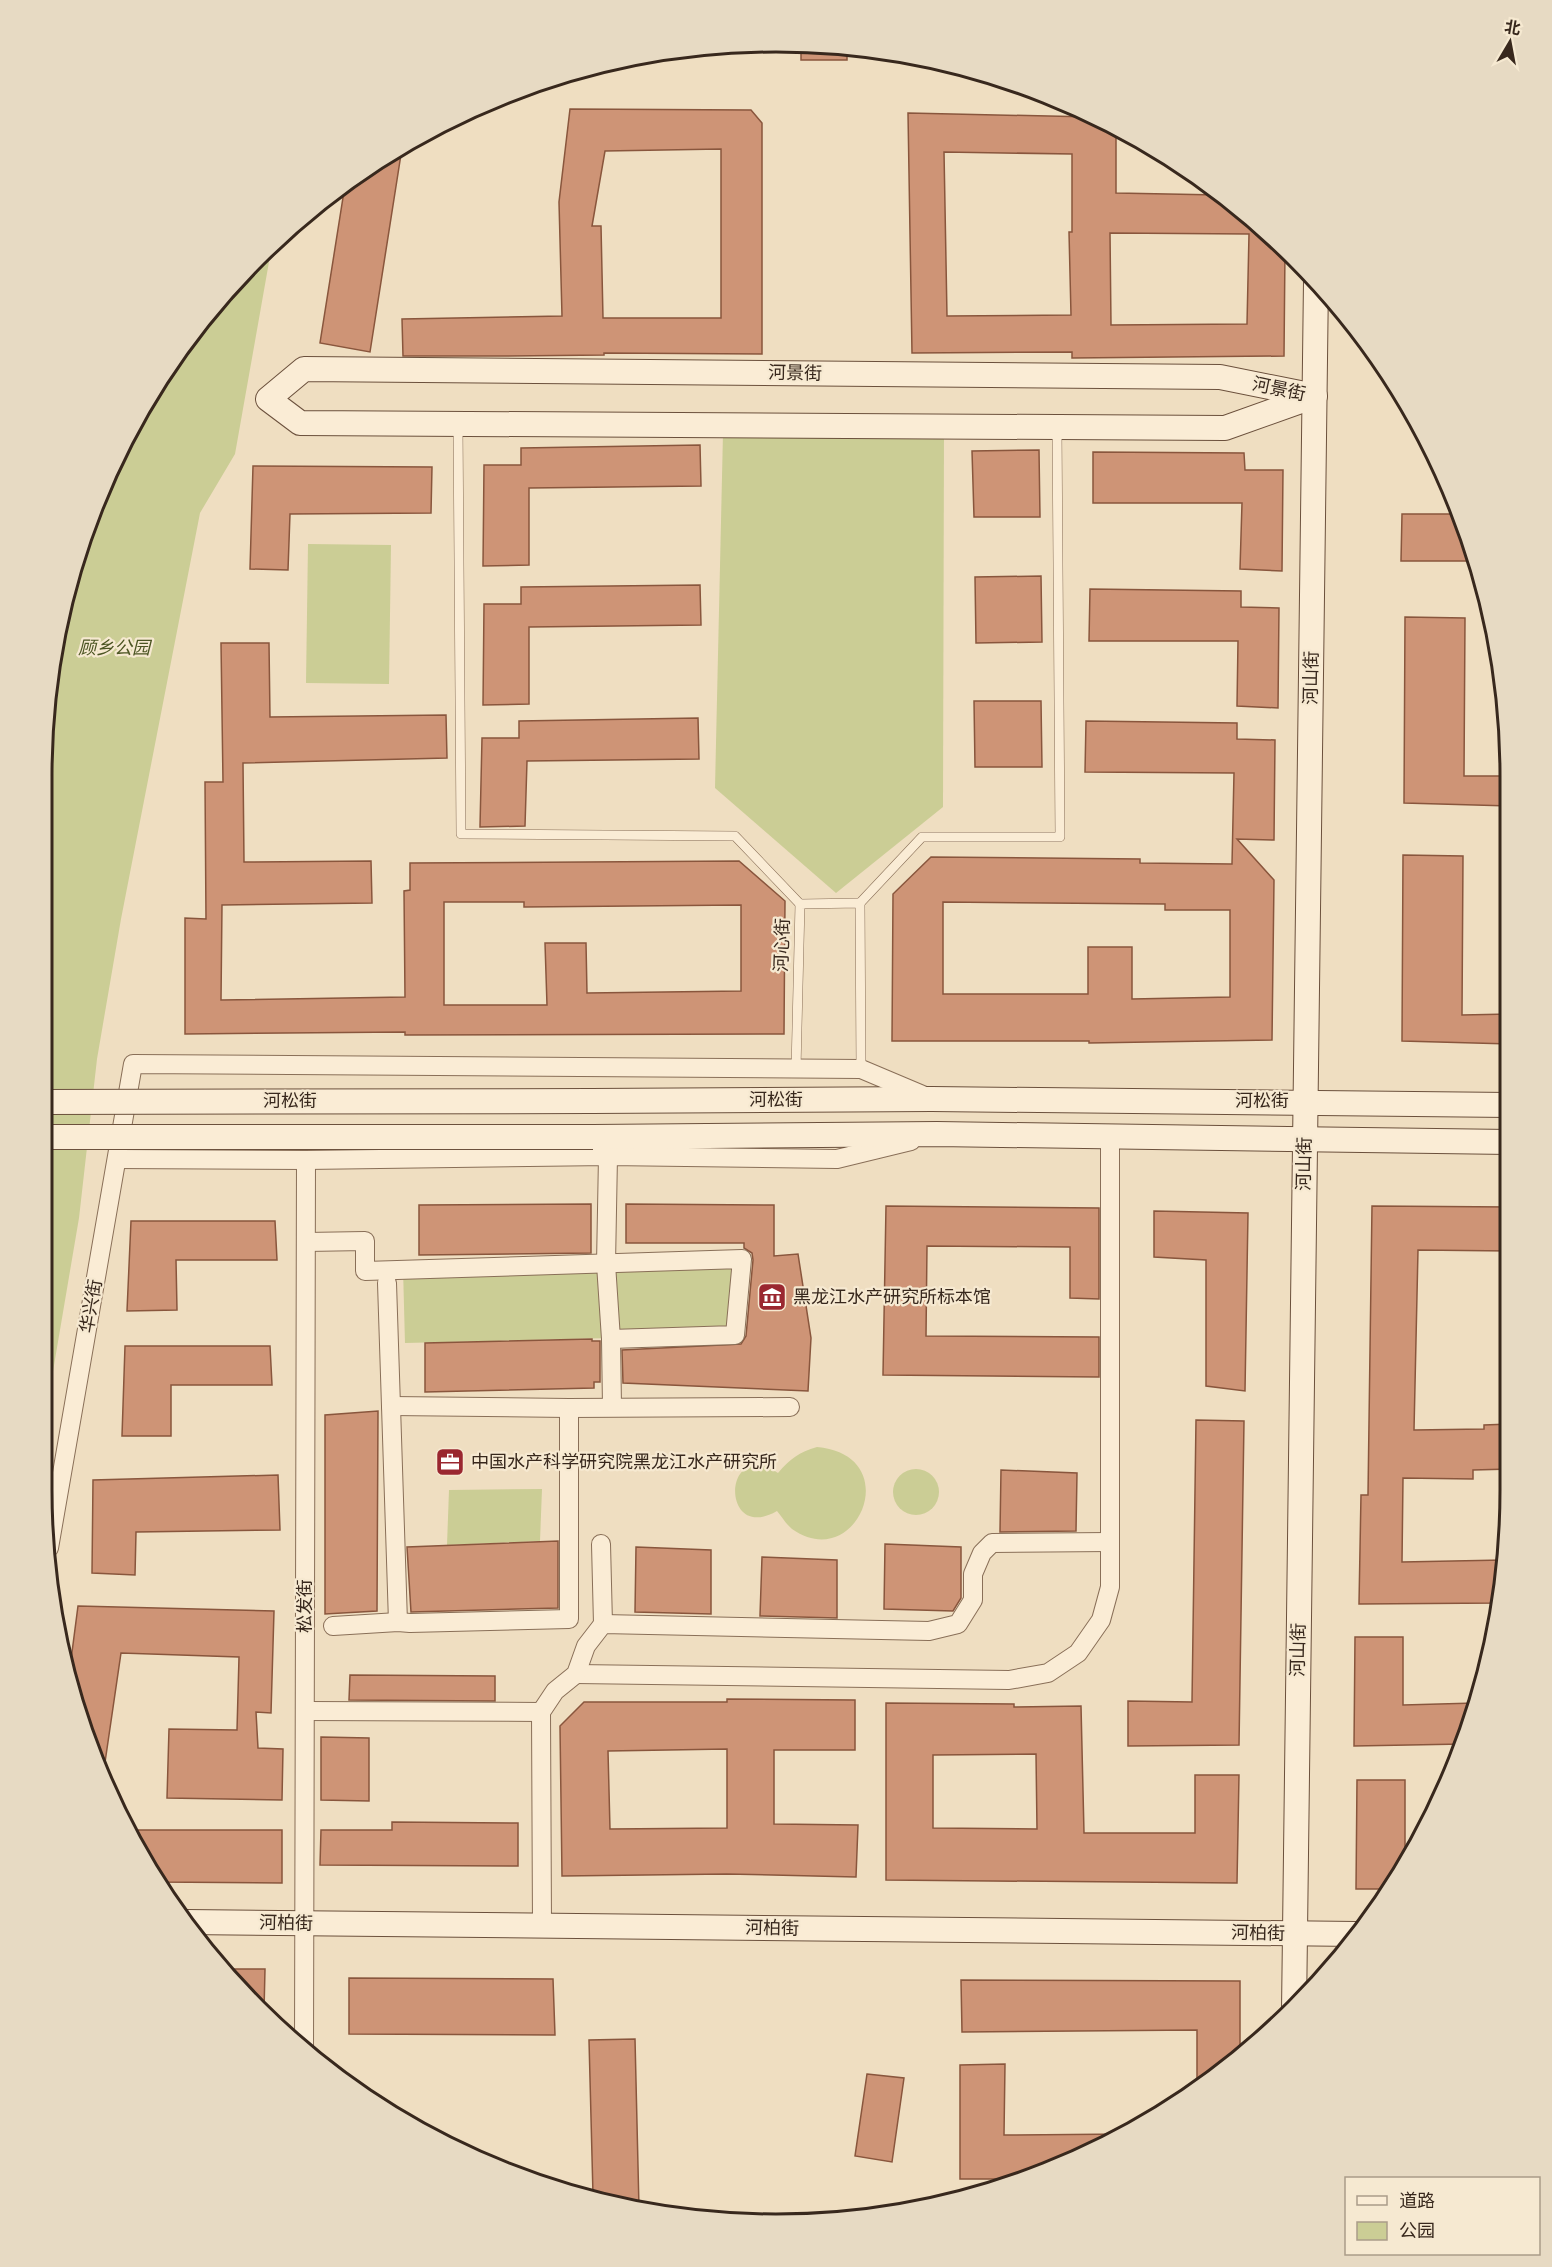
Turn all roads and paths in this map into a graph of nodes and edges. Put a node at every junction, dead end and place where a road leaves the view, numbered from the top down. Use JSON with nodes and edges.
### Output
{"nodes":[{"id":1,"x":1316,"y":294,"type":"edge"},
{"id":2,"x":1315,"y":396,"type":"junction"},
{"id":3,"x":458,"y":425,"type":"junction"},
{"id":4,"x":1057,"y":428,"type":"junction"},
{"id":5,"x":860,"y":903,"type":"junction"},
{"id":6,"x":800,"y":904,"type":"junction"},
{"id":7,"x":795,"y":1069,"type":"junction"},
{"id":8,"x":861,"y":1070,"type":"junction"},
{"id":9,"x":932,"y":1099,"type":"junction"},
{"id":10,"x":52,"y":1102,"type":"edge"},
{"id":11,"x":1305,"y":1102,"type":"junction"},
{"id":12,"x":1500,"y":1105,"type":"edge"},
{"id":13,"x":937,"y":1134,"type":"junction"},
{"id":14,"x":52,"y":1137,"type":"edge"},
{"id":15,"x":1110,"y":1137,"type":"junction"},
{"id":16,"x":1304,"y":1138,"type":"junction"},
{"id":17,"x":1500,"y":1142,"type":"edge"},
{"id":18,"x":608,"y":1156,"type":"junction"},
{"id":19,"x":117,"y":1159,"type":"junction"},
{"id":20,"x":306,"y":1160,"type":"junction"},
{"id":21,"x":306,"y":1242,"type":"junction"},
{"id":22,"x":606,"y":1264,"type":"junction"},
{"id":23,"x":387,"y":1283,"type":"dead end"},
{"id":24,"x":611,"y":1339,"type":"junction"},
{"id":25,"x":391,"y":1406,"type":"junction"},
{"id":26,"x":612,"y":1407,"type":"junction"},
{"id":27,"x":790,"y":1407,"type":"dead end"},
{"id":28,"x":569,"y":1408,"type":"junction"},
{"id":29,"x":54,"y":1527,"type":"edge"},
{"id":30,"x":1110,"y":1542,"type":"junction"},
{"id":31,"x":601,"y":1544,"type":"dead end"},
{"id":32,"x":398,"y":1622,"type":"junction"},
{"id":33,"x":603,"y":1624,"type":"junction"},
{"id":34,"x":333,"y":1626,"type":"dead end"},
{"id":35,"x":576,"y":1674,"type":"junction"},
{"id":36,"x":305,"y":1711,"type":"junction"},
{"id":37,"x":541,"y":1712,"type":"junction"},
{"id":38,"x":195,"y":1922,"type":"edge"},
{"id":39,"x":304,"y":1923,"type":"junction"},
{"id":40,"x":542,"y":1925,"type":"junction"},
{"id":41,"x":1295,"y":1933,"type":"junction"},
{"id":42,"x":1348,"y":1934,"type":"edge"},
{"id":43,"x":1294,"y":1996,"type":"edge"},
{"id":44,"x":304,"y":2039,"type":"edge"}],
"edges":[{"from":1,"to":2,"type":"street","name":"河山街"},
{"from":2,"to":3,"type":"street","name":"河景街"},
{"from":2,"to":4,"type":"street","name":"河景街"},
{"from":2,"to":11,"type":"street","name":"河山街"},
{"from":3,"to":4,"type":"street","name":"河景街"},
{"from":3,"to":6,"type":"lane"},
{"from":4,"to":5,"type":"lane"},
{"from":5,"to":6,"type":"lane","name":"河心街"},
{"from":5,"to":8,"type":"lane"},
{"from":6,"to":7,"type":"lane","name":"河心街"},
{"from":7,"to":8,"type":"street"},
{"from":7,"to":19,"type":"street","name":"华兴街"},
{"from":8,"to":9,"type":"street"},
{"from":9,"to":10,"type":"street","name":"河松街","bridge":true},
{"from":9,"to":11,"type":"street","name":"河松街"},
{"from":11,"to":12,"type":"street","name":"河松街"},
{"from":11,"to":16,"type":"street","name":"河山街"},
{"from":13,"to":14,"type":"street","name":"河松街","bridge":true},
{"from":13,"to":15,"type":"street","name":"河松街"},
{"from":13,"to":18,"type":"street"},
{"from":15,"to":16,"type":"street","name":"河松街"},
{"from":15,"to":30,"type":"street"},
{"from":16,"to":17,"type":"street","name":"河松街"},
{"from":16,"to":41,"type":"street","name":"河山街"},
{"from":18,"to":20,"type":"street"},
{"from":18,"to":22,"type":"street"},
{"from":19,"to":20,"type":"street"},
{"from":19,"to":29,"type":"street","name":"华兴街"},
{"from":20,"to":21,"type":"street","name":"松发街"},
{"from":21,"to":22,"type":"street"},
{"from":21,"to":36,"type":"street","name":"松发街"},
{"from":22,"to":24,"type":"street"},
{"from":22,"to":24,"type":"street"},
{"from":23,"to":25,"type":"street"},
{"from":24,"to":26,"type":"street"},
{"from":25,"to":28,"type":"street"},
{"from":25,"to":32,"type":"street"},
{"from":26,"to":27,"type":"street"},
{"from":26,"to":28,"type":"street"},
{"from":28,"to":32,"type":"street"},
{"from":30,"to":33,"type":"street"},
{"from":30,"to":35,"type":"street"},
{"from":31,"to":33,"type":"street"},
{"from":32,"to":34,"type":"street"},
{"from":33,"to":35,"type":"street"},
{"from":35,"to":37,"type":"street"},
{"from":36,"to":37,"type":"street"},
{"from":36,"to":39,"type":"street","name":"松发街"},
{"from":37,"to":40,"type":"street"},
{"from":38,"to":39,"type":"street","name":"河柏街"},
{"from":39,"to":40,"type":"street","name":"河柏街"},
{"from":39,"to":44,"type":"street","name":"松发街"},
{"from":40,"to":41,"type":"street","name":"河柏街"},
{"from":41,"to":42,"type":"street","name":"河柏街"},
{"from":41,"to":43,"type":"street","name":"河山街"}]}
